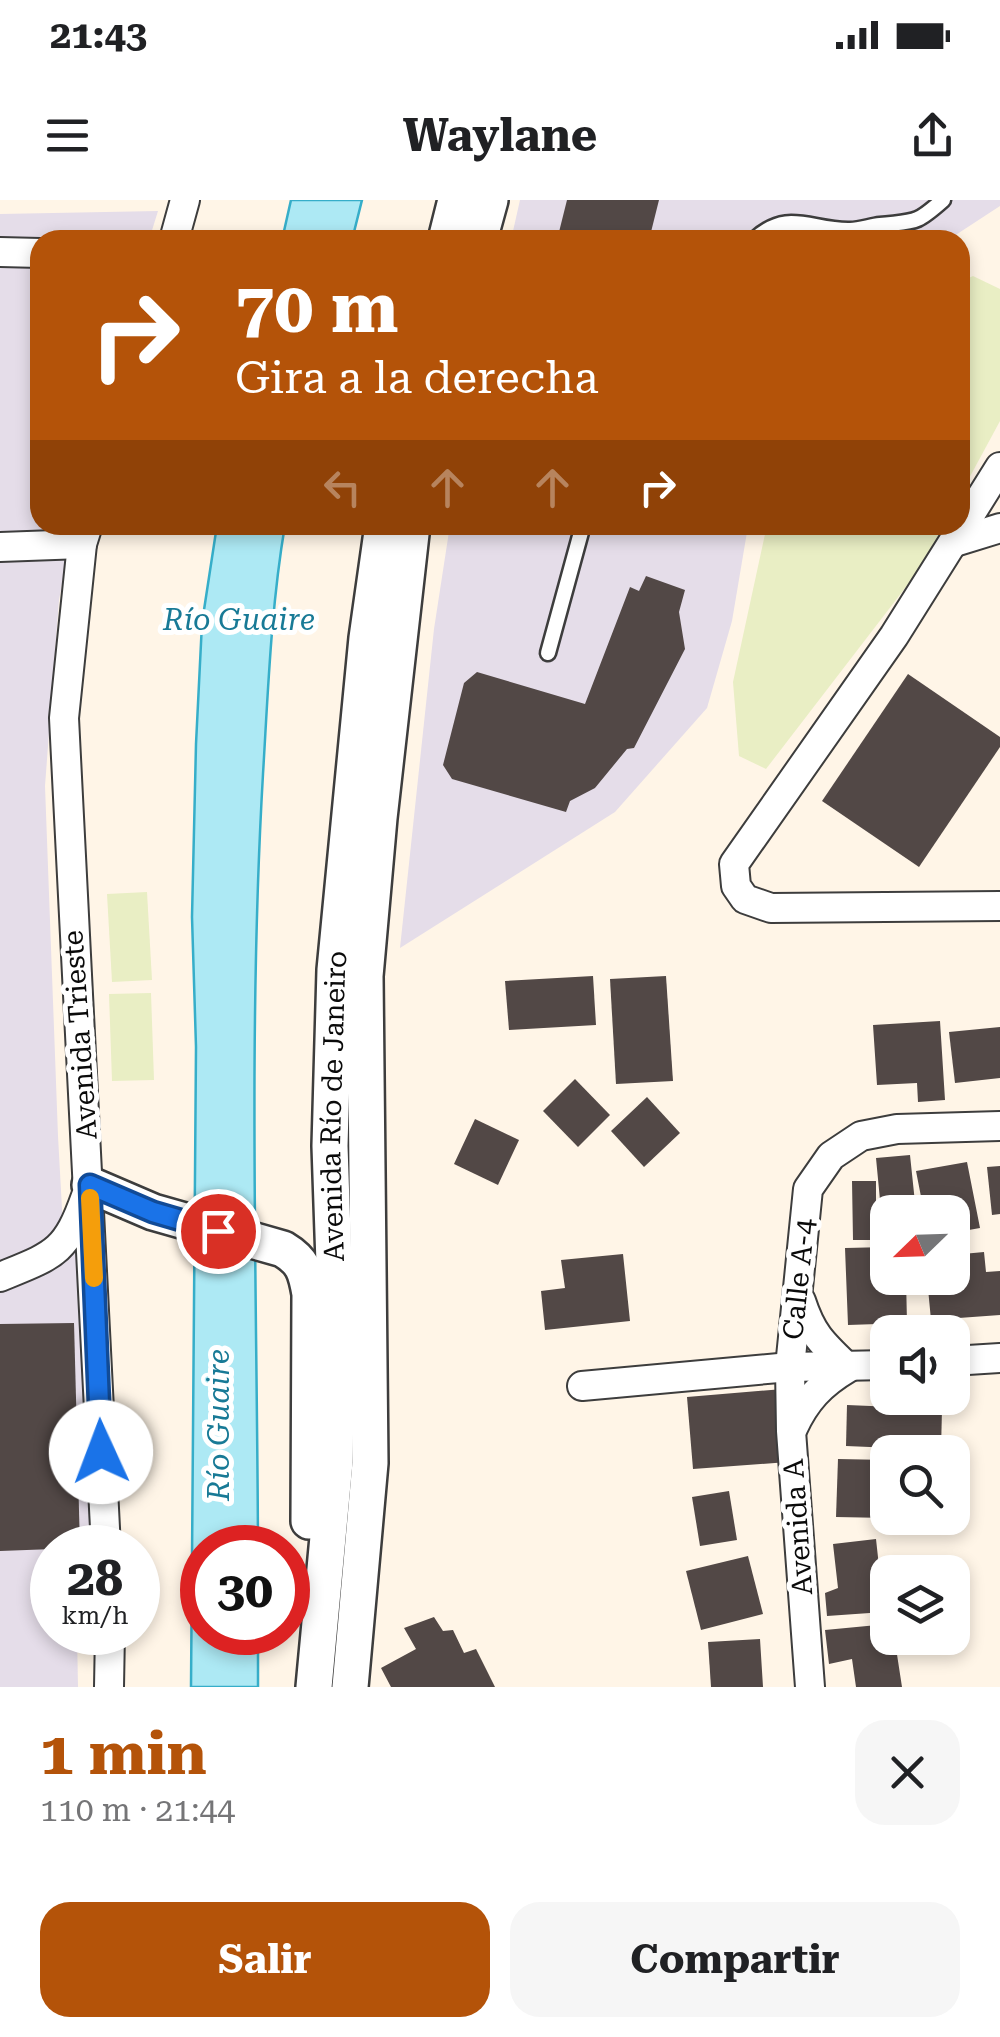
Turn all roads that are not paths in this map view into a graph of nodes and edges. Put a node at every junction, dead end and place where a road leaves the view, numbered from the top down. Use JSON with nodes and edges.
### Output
{"nodes":[{"id":1,"x":185,"y":200,"type":"edge"},
{"id":2,"x":456,"y":200,"type":"edge"},
{"id":3,"x":490,"y":200,"type":"edge"},
{"id":4,"x":943,"y":200,"type":"edge"},
{"id":5,"x":177,"y":230,"type":"edge"},
{"id":6,"x":448,"y":230,"type":"edge"},
{"id":7,"x":482,"y":230,"type":"edge"},
{"id":8,"x":764,"y":230,"type":"edge"},
{"id":9,"x":848,"y":230,"type":"edge"},
{"id":10,"x":848,"y":230,"type":"edge"},
{"id":11,"x":0,"y":252,"type":"edge"},
{"id":12,"x":30,"y":253,"type":"edge"},
{"id":13,"x":1000,"y":467,"type":"edge"},
{"id":14,"x":970,"y":517,"type":"edge"},
{"id":15,"x":1000,"y":528,"type":"edge"},
{"id":16,"x":85,"y":535,"type":"edge"},
{"id":17,"x":382,"y":535,"type":"edge"},
{"id":18,"x":411,"y":535,"type":"edge"},
{"id":19,"x":580,"y":535,"type":"edge"},
{"id":20,"x":959,"y":535,"type":"edge"},
{"id":21,"x":955,"y":542,"type":"junction"},
{"id":22,"x":0,"y":546,"type":"edge"},
{"id":23,"x":548,"y":653,"type":"dead end"},
{"id":24,"x":1000,"y":906,"type":"edge"},
{"id":25,"x":1000,"y":1126,"type":"edge"},
{"id":26,"x":90,"y":1185,"type":"junction"},
{"id":27,"x":0,"y":1277,"type":"edge"},
{"id":28,"x":798,"y":1290,"type":"junction"},
{"id":29,"x":1000,"y":1358,"type":"edge"},
{"id":30,"x":970,"y":1360,"type":"edge"},
{"id":31,"x":790,"y":1367,"type":"junction"},
{"id":32,"x":870,"y":1367,"type":"edge"},
{"id":33,"x":848,"y":1368,"type":"junction"},
{"id":34,"x":582,"y":1386,"type":"dead end"},
{"id":35,"x":791,"y":1430,"type":"junction"},
{"id":36,"x":105,"y":1525,"type":"edge"},
{"id":37,"x":110,"y":1655,"type":"edge"},
{"id":38,"x":109,"y":1687,"type":"edge"},
{"id":39,"x":313,"y":1687,"type":"edge"},
{"id":40,"x":350,"y":1687,"type":"edge"},
{"id":41,"x":810,"y":1687,"type":"edge"}],
"edges":[{"from":1,"to":5,"type":"street"},
{"from":2,"to":6,"type":"street"},
{"from":3,"to":7,"type":"street"},
{"from":4,"to":10,"type":"lane"},
{"from":8,"to":9,"type":"lane"},
{"from":11,"to":12,"type":"street"},
{"from":13,"to":14,"type":"street"},
{"from":15,"to":21,"type":"street"},
{"from":16,"to":22,"type":"street"},
{"from":16,"to":26,"type":"street","name":"Avenida Trieste"},
{"from":17,"to":39,"type":"street","name":"Avenida Río de Janeiro"},
{"from":18,"to":40,"type":"street","name":"Avenida Río de Janeiro"},
{"from":19,"to":23,"type":"lane"},
{"from":20,"to":21,"type":"street"},
{"from":21,"to":24,"type":"street"},
{"from":25,"to":28,"type":"street","name":"Calle A-4"},
{"from":26,"to":27,"type":"street"},
{"from":26,"to":36,"type":"street","name":"Avenida Trieste"},
{"from":26,"to":39,"type":"street"},
{"from":28,"to":31,"type":"street","name":"Calle A-4"},
{"from":28,"to":33,"type":"street"},
{"from":29,"to":30,"type":"street"},
{"from":31,"to":33,"type":"street","name":"Calle A-4"},
{"from":31,"to":34,"type":"street"},
{"from":31,"to":35,"type":"street","name":"Avenida A"},
{"from":32,"to":33,"type":"street","name":"Calle A-4"},
{"from":33,"to":35,"type":"street"},
{"from":35,"to":41,"type":"street","name":"Avenida A"},
{"from":37,"to":38,"type":"street"}]}
